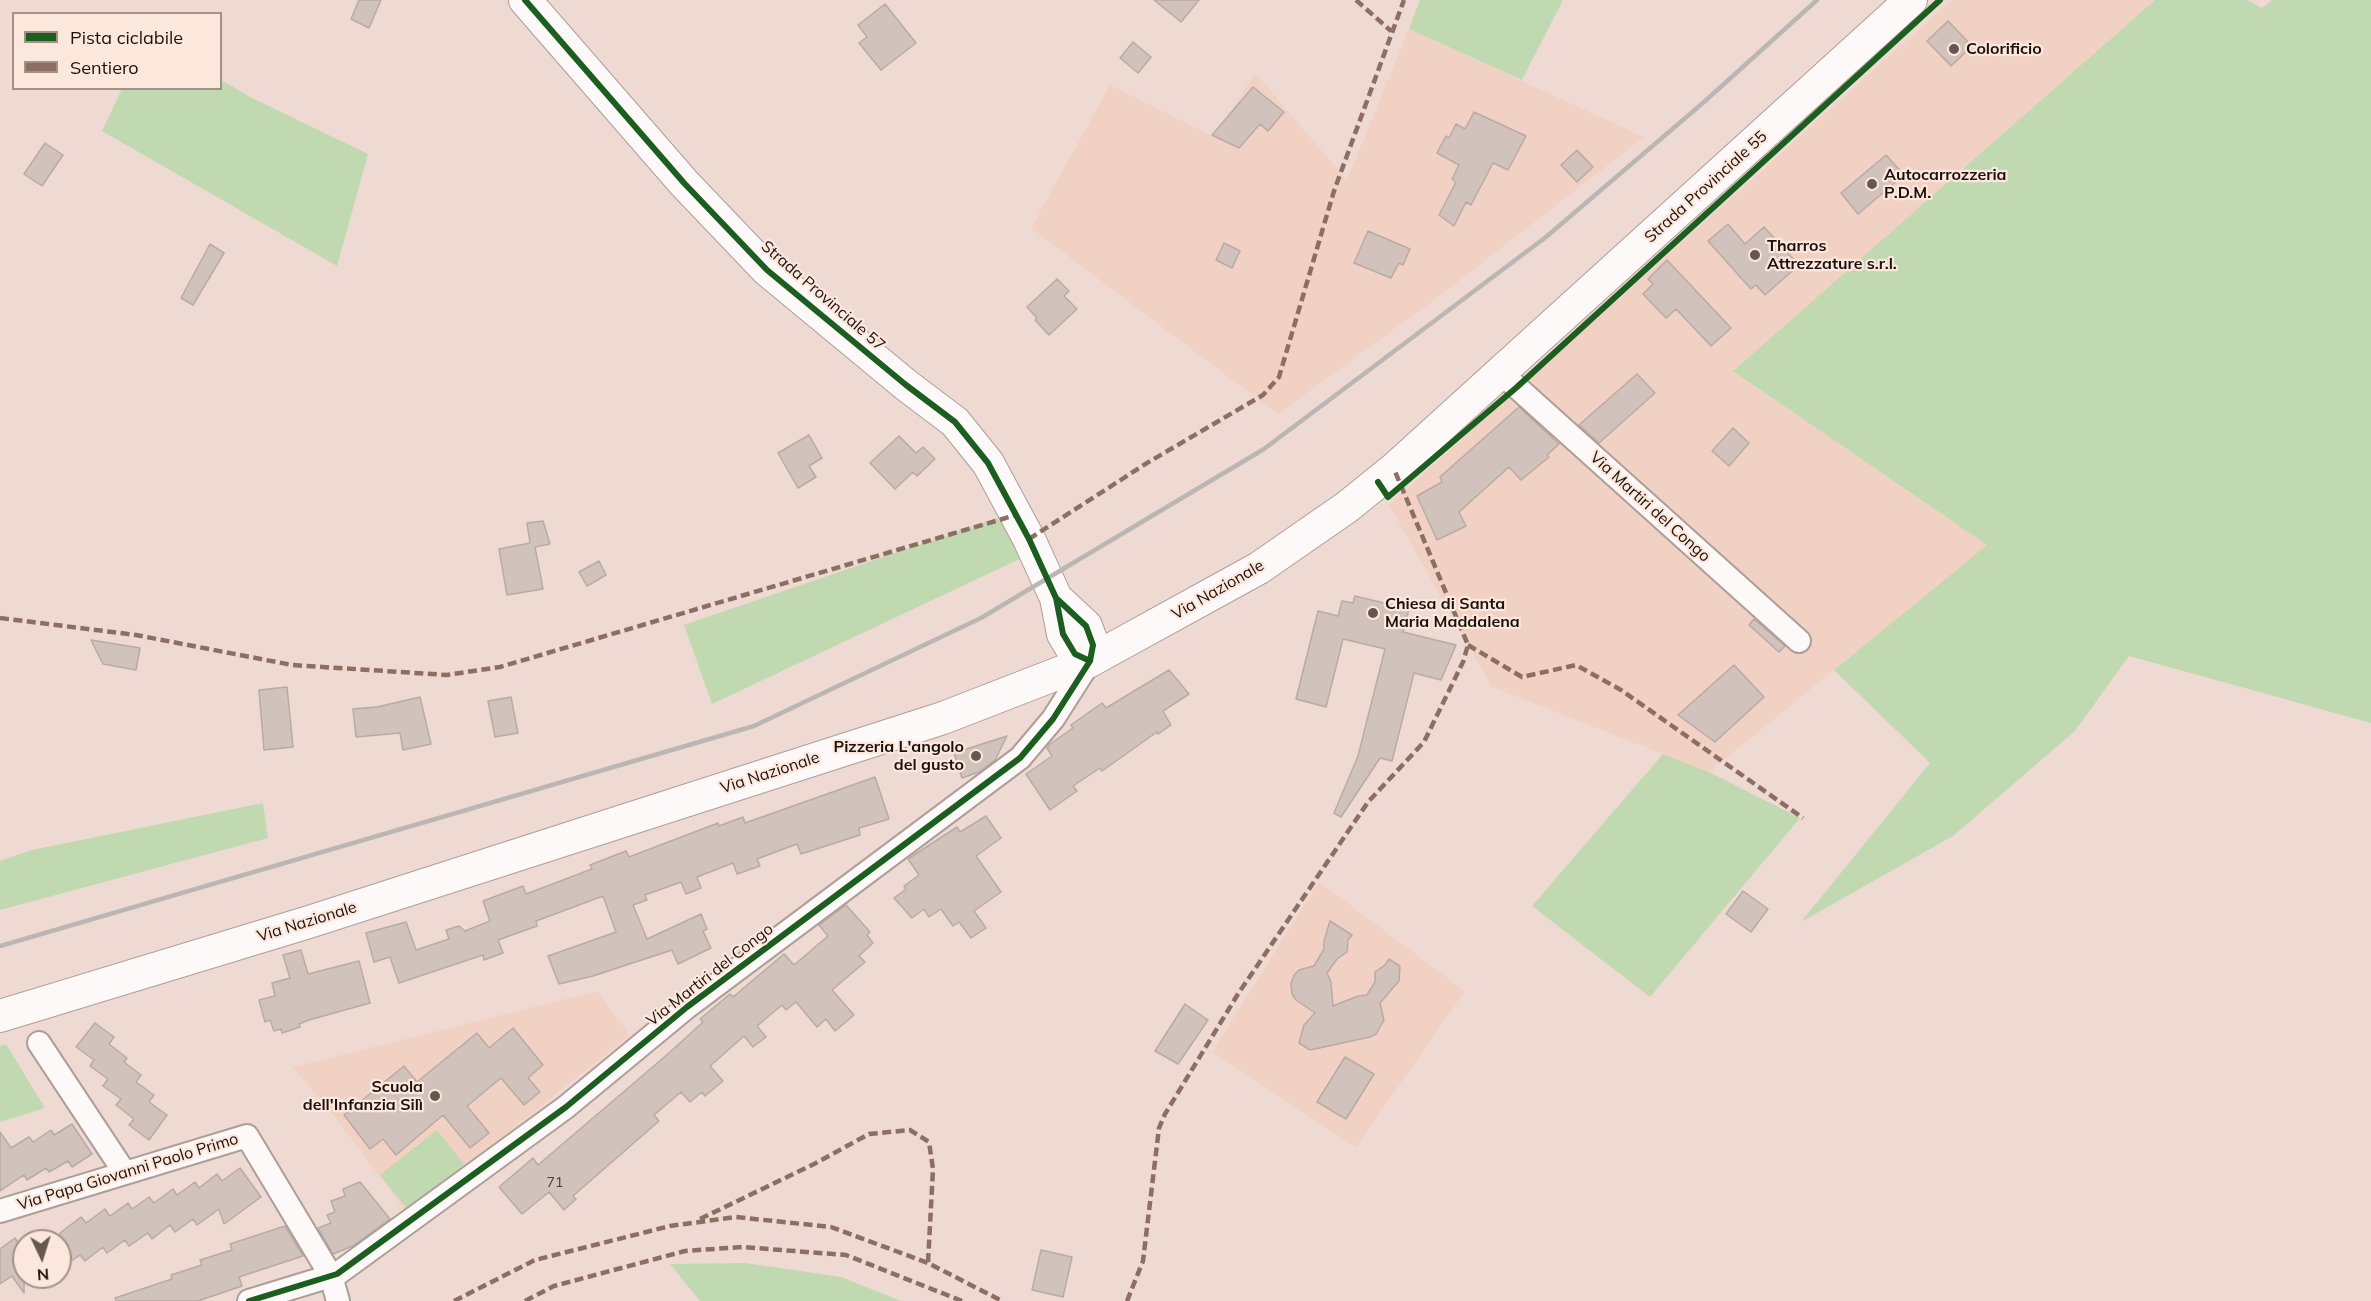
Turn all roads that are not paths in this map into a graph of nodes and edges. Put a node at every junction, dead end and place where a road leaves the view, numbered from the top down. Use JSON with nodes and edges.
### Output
{"nodes":[{"id":1,"x":525,"y":0,"type":"edge"},
{"id":2,"x":1911,"y":0,"type":"edge"},
{"id":3,"x":1501,"y":373,"type":"junction"},
{"id":4,"x":1155,"y":626,"type":"junction"},
{"id":5,"x":1074,"y":630,"type":"junction"},
{"id":6,"x":1799,"y":641,"type":"dead end"},
{"id":7,"x":1090,"y":661,"type":"junction"},
{"id":8,"x":943,"y":718,"type":"junction"},
{"id":9,"x":0,"y":1016,"type":"edge"},
{"id":10,"x":39,"y":1043,"type":"dead end"},
{"id":11,"x":125,"y":1173,"type":"junction"},
{"id":12,"x":0,"y":1211,"type":"edge"},
{"id":13,"x":331,"y":1276,"type":"junction"},
{"id":14,"x":249,"y":1301,"type":"edge"},
{"id":15,"x":338,"y":1301,"type":"edge"}],
"edges":[{"from":1,"to":5,"type":"main road","name":"Strada Provinciale 57"},
{"from":2,"to":3,"type":"main road","name":"Strada Provinciale 55"},
{"from":3,"to":4,"type":"main road","name":"Via Nazionale"},
{"from":3,"to":6,"type":"street","name":"Via Martiri del Congo"},
{"from":4,"to":5,"type":"main road"},
{"from":4,"to":7,"type":"main road","name":"Via Nazionale"},
{"from":5,"to":7,"type":"main road"},
{"from":5,"to":8,"type":"main road"},
{"from":7,"to":8,"type":"main road","name":"Via Nazionale"},
{"from":7,"to":13,"type":"street","name":"Via Martiri del Congo"},
{"from":8,"to":9,"type":"main road","name":"Via Nazionale"},
{"from":10,"to":11,"type":"street"},
{"from":11,"to":12,"type":"street","name":"Via Papa Giovanni Paolo Primo"},
{"from":11,"to":13,"type":"street","name":"Via Papa Giovanni Paolo Primo"},
{"from":13,"to":14,"type":"street","name":"Via Martiri del Congo"},
{"from":13,"to":15,"type":"street","name":"Via Papa Giovanni Paolo Primo"}]}
